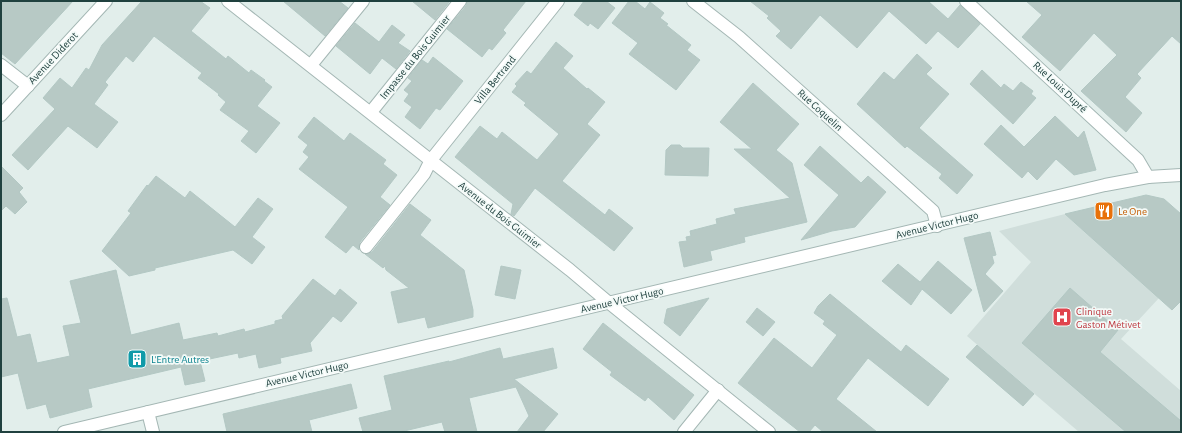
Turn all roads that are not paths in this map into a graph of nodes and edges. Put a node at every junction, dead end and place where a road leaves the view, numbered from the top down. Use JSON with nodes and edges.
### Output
{"nodes":[{"id":1,"x":106,"y":1,"type":"edge"},
{"id":2,"x":228,"y":1,"type":"edge"},
{"id":3,"x":362,"y":1,"type":"edge"},
{"id":4,"x":460,"y":1,"type":"edge"},
{"id":5,"x":558,"y":1,"type":"edge"},
{"id":6,"x":693,"y":1,"type":"edge"},
{"id":7,"x":966,"y":1,"type":"edge"},
{"id":8,"x":1,"y":65,"type":"edge"},
{"id":9,"x":311,"y":65,"type":"junction"},
{"id":10,"x":28,"y":86,"type":"junction"},
{"id":11,"x":371,"y":112,"type":"junction"},
{"id":12,"x":1,"y":115,"type":"edge"},
{"id":13,"x":431,"y":160,"type":"junction"},
{"id":14,"x":1181,"y":175,"type":"edge"},
{"id":15,"x":1148,"y":177,"type":"junction"},
{"id":16,"x":937,"y":226,"type":"junction"},
{"id":17,"x":366,"y":247,"type":"dead end"},
{"id":18,"x":608,"y":302,"type":"junction"},
{"id":19,"x":718,"y":390,"type":"junction"},
{"id":20,"x":148,"y":412,"type":"junction"},
{"id":21,"x":64,"y":432,"type":"edge"},
{"id":22,"x":153,"y":432,"type":"edge"},
{"id":23,"x":684,"y":432,"type":"edge"},
{"id":24,"x":769,"y":432,"type":"edge"}],
"edges":[{"from":1,"to":10,"type":"street","name":"Avenue Diderot"},
{"from":2,"to":9,"type":"street","name":"Avenue du Bois Guimier"},
{"from":3,"to":9,"type":"street"},
{"from":4,"to":11,"type":"street","name":"Impasse du Bois Guimier"},
{"from":5,"to":13,"type":"street","name":"Villa Bertrand"},
{"from":6,"to":16,"type":"street","name":"Rue Coquelin"},
{"from":7,"to":15,"type":"street","name":"Rue Louis Dupré"},
{"from":8,"to":10,"type":"street"},
{"from":9,"to":11,"type":"street","name":"Avenue du Bois Guimier"},
{"from":10,"to":12,"type":"street","name":"Avenue Diderot"},
{"from":11,"to":13,"type":"street","name":"Avenue du Bois Guimier"},
{"from":13,"to":17,"type":"street","name":"Villa Bertrand"},
{"from":13,"to":18,"type":"street","name":"Avenue du Bois Guimier"},
{"from":14,"to":15,"type":"street","name":"Avenue Victor Hugo"},
{"from":15,"to":16,"type":"street","name":"Avenue Victor Hugo"},
{"from":16,"to":18,"type":"street","name":"Avenue Victor Hugo"},
{"from":18,"to":19,"type":"street","name":"Avenue du Bois Guimier"},
{"from":18,"to":20,"type":"street","name":"Avenue Victor Hugo"},
{"from":19,"to":23,"type":"street"},
{"from":19,"to":24,"type":"street","name":"Avenue du Bois Guimier"},
{"from":20,"to":21,"type":"street","name":"Avenue Victor Hugo"},
{"from":20,"to":22,"type":"street"}]}
